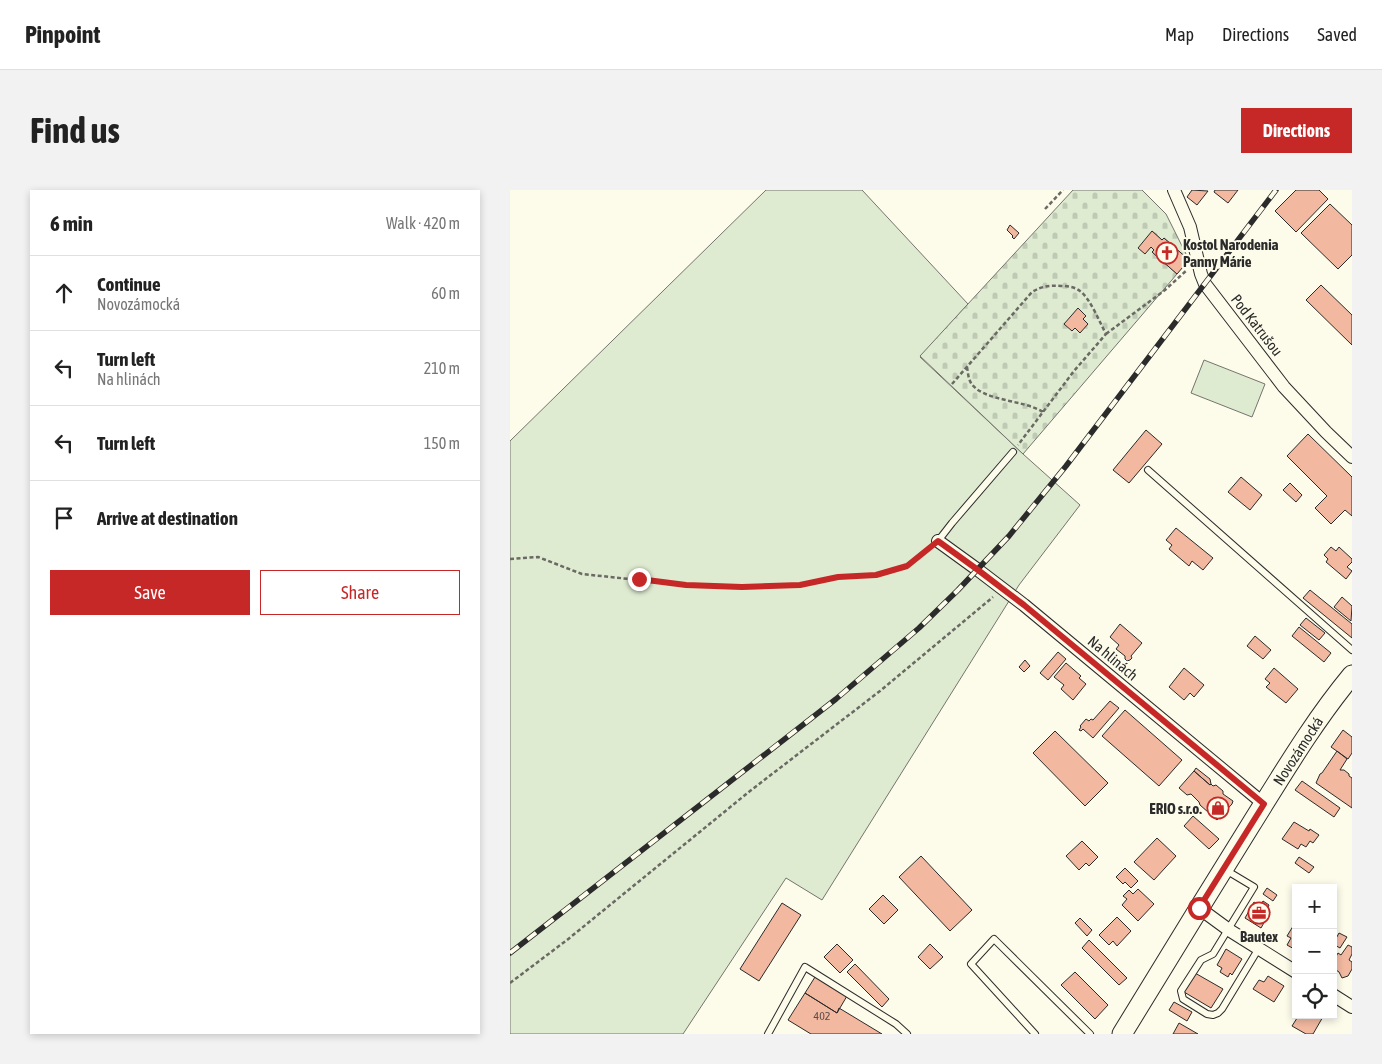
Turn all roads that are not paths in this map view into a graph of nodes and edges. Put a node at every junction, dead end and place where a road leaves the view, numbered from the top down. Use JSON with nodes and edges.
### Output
{"nodes":[{"id":1,"x":1174,"y":190,"type":"edge"},
{"id":2,"x":1013,"y":452,"type":"road end"},
{"id":3,"x":1352,"y":457,"type":"edge"},
{"id":4,"x":1148,"y":470,"type":"dead end"},
{"id":5,"x":938,"y":541,"type":"joint"},
{"id":6,"x":1352,"y":650,"type":"edge"},
{"id":7,"x":1352,"y":675,"type":"edge"},
{"id":8,"x":1264,"y":804,"type":"junction"},
{"id":9,"x":1223,"y":869,"type":"junction"},
{"id":10,"x":1199,"y":908,"type":"junction"},
{"id":11,"x":1229,"y":930,"type":"junction"},
{"id":12,"x":1259,"y":948,"type":"junction"},
{"id":13,"x":1292,"y":969,"type":"edge"},
{"id":14,"x":1337,"y":998,"type":"edge"},
{"id":15,"x":1352,"y":1007,"type":"edge"},
{"id":16,"x":768,"y":1034,"type":"edge"},
{"id":17,"x":908,"y":1034,"type":"edge"},
{"id":18,"x":1036,"y":1034,"type":"edge"},
{"id":19,"x":1090,"y":1034,"type":"edge"},
{"id":20,"x":1122,"y":1034,"type":"edge"}],
"edges":[{"from":1,"to":3,"type":"street","name":"Pod Katrušou"},
{"from":2,"to":5,"type":"lane"},
{"from":4,"to":6,"type":"lane"},
{"from":5,"to":8,"type":"street","name":"Na hlinách"},
{"from":7,"to":8,"type":"main road","name":"Novozámocká"},
{"from":8,"to":9,"type":"main road","name":"Novozámocká"},
{"from":9,"to":10,"type":"main road","name":"Novozámocká"},
{"from":9,"to":11,"type":"lane"},
{"from":10,"to":11,"type":"street"},
{"from":10,"to":20,"type":"main road","name":"Novozámocká"},
{"from":11,"to":12,"type":"street"},
{"from":11,"to":12,"type":"lane"},
{"from":12,"to":13,"type":"street"},
{"from":14,"to":15,"type":"street"},
{"from":16,"to":17,"type":"lane"},
{"from":18,"to":19,"type":"lane"}]}
